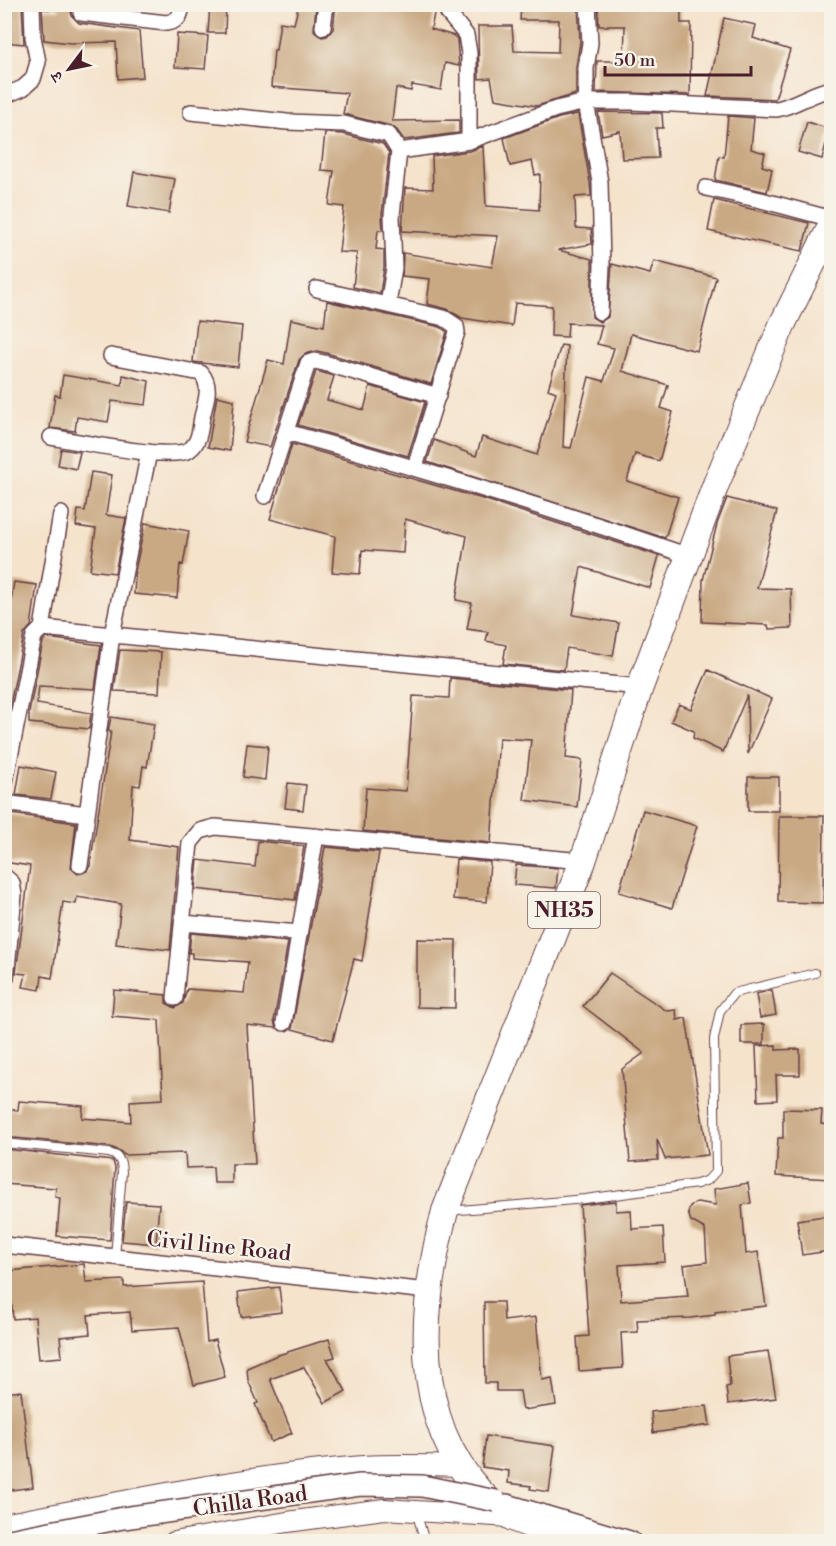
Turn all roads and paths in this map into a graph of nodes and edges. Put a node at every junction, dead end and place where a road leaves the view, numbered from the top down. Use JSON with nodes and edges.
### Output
{"nodes":[{"id":1,"x":33,"y":4,"type":"edge"},
{"id":2,"x":182,"y":4,"type":"edge"},
{"id":3,"x":327,"y":4,"type":"edge"},
{"id":4,"x":588,"y":4,"type":"edge"},
{"id":5,"x":81,"y":13,"type":"dead end"},
{"id":6,"x":448,"y":13,"type":"dead end"},
{"id":7,"x":323,"y":27,"type":"dead end"},
{"id":8,"x":831,"y":89,"type":"edge"},
{"id":9,"x":4,"y":96,"type":"edge"},
{"id":10,"x":586,"y":102,"type":"junction"},
{"id":11,"x":191,"y":112,"type":"dead end"},
{"id":12,"x":469,"y":141,"type":"junction"},
{"id":13,"x":399,"y":150,"type":"junction"},
{"id":14,"x":706,"y":188,"type":"dead end"},
{"id":15,"x":831,"y":219,"type":"edge"},
{"id":16,"x":831,"y":224,"type":"edge"},
{"id":17,"x":317,"y":289,"type":"dead end"},
{"id":18,"x":388,"y":304,"type":"junction"},
{"id":19,"x":600,"y":312,"type":"dead end"},
{"id":20,"x":111,"y":356,"type":"dead end"},
{"id":21,"x":438,"y":396,"type":"junction"},
{"id":22,"x":286,"y":432,"type":"junction"},
{"id":23,"x":51,"y":437,"type":"dead end"},
{"id":24,"x":149,"y":452,"type":"junction"},
{"id":25,"x":415,"y":467,"type":"junction"},
{"id":26,"x":265,"y":496,"type":"dead end"},
{"id":27,"x":61,"y":514,"type":"dead end"},
{"id":28,"x":689,"y":556,"type":"junction"},
{"id":29,"x":42,"y":628,"type":"junction"},
{"id":30,"x":112,"y":635,"type":"junction"},
{"id":31,"x":640,"y":687,"type":"junction"},
{"id":32,"x":4,"y":787,"type":"edge"},
{"id":33,"x":4,"y":803,"type":"edge"},
{"id":34,"x":86,"y":814,"type":"junction"},
{"id":35,"x":316,"y":836,"type":"junction"},
{"id":36,"x":583,"y":861,"type":"junction"},
{"id":37,"x":80,"y":865,"type":"dead end"},
{"id":38,"x":4,"y":876,"type":"edge"},
{"id":39,"x":183,"y":923,"type":"junction"},
{"id":40,"x":300,"y":933,"type":"junction"},
{"id":41,"x":814,"y":973,"type":"dead end"},
{"id":42,"x":6,"y":978,"type":"dead end"},
{"id":43,"x":175,"y":998,"type":"dead end"},
{"id":44,"x":284,"y":1023,"type":"dead end"},
{"id":45,"x":4,"y":1143,"type":"edge"},
{"id":46,"x":445,"y":1211,"type":"junction"},
{"id":47,"x":4,"y":1245,"type":"edge"},
{"id":48,"x":115,"y":1257,"type":"junction"},
{"id":49,"x":428,"y":1291,"type":"junction"},
{"id":50,"x":459,"y":1466,"type":"junction"},
{"id":51,"x":503,"y":1509,"type":"junction"},
{"id":52,"x":416,"y":1510,"type":"junction"},
{"id":53,"x":4,"y":1524,"type":"edge"},
{"id":54,"x":4,"y":1541,"type":"edge"},
{"id":55,"x":174,"y":1542,"type":"edge"},
{"id":56,"x":425,"y":1542,"type":"edge"},
{"id":57,"x":585,"y":1542,"type":"edge"},
{"id":58,"x":630,"y":1542,"type":"edge"}],
"edges":[{"from":1,"to":9,"type":"street"},
{"from":2,"to":5,"type":"street"},
{"from":3,"to":7,"type":"street"},
{"from":4,"to":10,"type":"street"},
{"from":6,"to":12,"type":"street"},
{"from":8,"to":10,"type":"street"},
{"from":10,"to":12,"type":"street"},
{"from":10,"to":19,"type":"street"},
{"from":11,"to":13,"type":"street"},
{"from":12,"to":13,"type":"street"},
{"from":13,"to":18,"type":"street"},
{"from":14,"to":15,"type":"street"},
{"from":16,"to":28,"type":"highway","number":"NH35"},
{"from":17,"to":18,"type":"street"},
{"from":18,"to":21,"type":"street"},
{"from":20,"to":24,"type":"street"},
{"from":21,"to":22,"type":"street"},
{"from":21,"to":25,"type":"street"},
{"from":22,"to":25,"type":"street"},
{"from":22,"to":26,"type":"street"},
{"from":23,"to":24,"type":"street"},
{"from":24,"to":30,"type":"street"},
{"from":25,"to":28,"type":"street"},
{"from":27,"to":29,"type":"street"},
{"from":28,"to":31,"type":"highway","number":"NH35"},
{"from":29,"to":30,"type":"street"},
{"from":29,"to":32,"type":"street"},
{"from":30,"to":31,"type":"street"},
{"from":30,"to":34,"type":"street"},
{"from":31,"to":36,"type":"highway","number":"NH35"},
{"from":33,"to":34,"type":"street"},
{"from":34,"to":37,"type":"street"},
{"from":35,"to":36,"type":"street"},
{"from":35,"to":39,"type":"street"},
{"from":35,"to":40,"type":"street"},
{"from":36,"to":46,"type":"highway","number":"NH35"},
{"from":38,"to":42,"type":"street"},
{"from":39,"to":40,"type":"street"},
{"from":39,"to":43,"type":"street"},
{"from":40,"to":44,"type":"street"},
{"from":41,"to":46,"type":"lane"},
{"from":45,"to":48,"type":"lane"},
{"from":46,"to":49,"type":"highway","number":"NH35"},
{"from":47,"to":48,"type":"street","name":"Civil line Road"},
{"from":48,"to":49,"type":"street","name":"Civil line Road"},
{"from":49,"to":50,"type":"highway","number":"NH35"},
{"from":50,"to":51,"type":"highway","number":"NH35"},
{"from":50,"to":53,"type":"street"},
{"from":51,"to":52,"type":"street"},
{"from":51,"to":54,"type":"main road","name":"Chilla Road","bridge":true},
{"from":51,"to":57,"type":"highway","number":"NH35"},
{"from":51,"to":58,"type":"main road","name":"Chilla Road"},
{"from":52,"to":55,"type":"street"},
{"from":52,"to":56,"type":"lane"}]}
